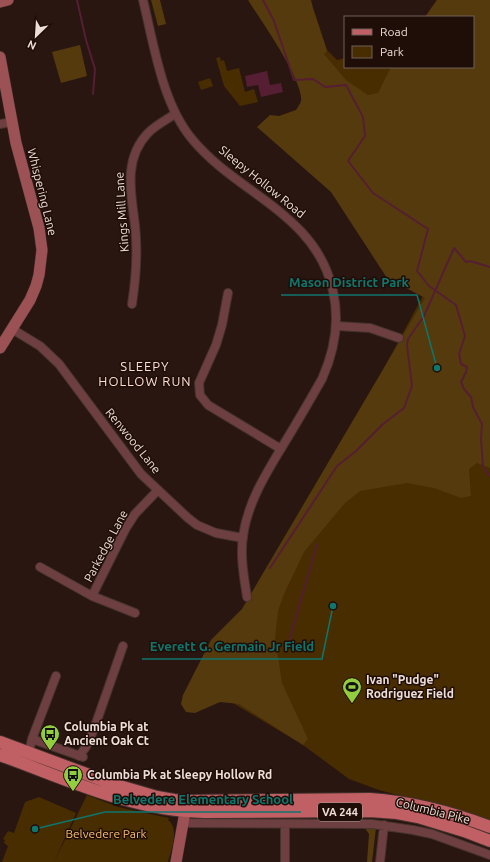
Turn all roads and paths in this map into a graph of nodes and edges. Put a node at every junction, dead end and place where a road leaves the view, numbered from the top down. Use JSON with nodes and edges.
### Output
{"nodes":[{"id":1,"x":8,"y":0,"type":"edge"},
{"id":2,"x":142,"y":0,"type":"edge"},
{"id":3,"x":0,"y":2,"type":"edge"},
{"id":4,"x":0,"y":58,"type":"edge"},
{"id":5,"x":175,"y":114,"type":"junction"},
{"id":6,"x":12,"y":122,"type":"junction"},
{"id":7,"x":0,"y":124,"type":"edge"},
{"id":8,"x":228,"y":293,"type":"dead end"},
{"id":9,"x":132,"y":304,"type":"dead end"},
{"id":10,"x":337,"y":326,"type":"junction"},
{"id":11,"x":12,"y":329,"type":"junction"},
{"id":12,"x":399,"y":338,"type":"dead end"},
{"id":13,"x":0,"y":348,"type":"edge"},
{"id":14,"x":281,"y":449,"type":"junction"},
{"id":15,"x":158,"y":490,"type":"junction"},
{"id":16,"x":243,"y":538,"type":"junction"},
{"id":17,"x":40,"y":567,"type":"dead end"},
{"id":18,"x":92,"y":596,"type":"junction"},
{"id":19,"x":248,"y":597,"type":"dead end"},
{"id":20,"x":135,"y":613,"type":"dead end"},
{"id":21,"x":123,"y":646,"type":"dead end"},
{"id":22,"x":56,"y":676,"type":"dead end"},
{"id":23,"x":32,"y":738,"type":"junction"},
{"id":24,"x":0,"y":742,"type":"edge"},
{"id":25,"x":29,"y":752,"type":"junction"},
{"id":26,"x":0,"y":755,"type":"edge"},
{"id":27,"x":185,"y":812,"type":"junction"},
{"id":28,"x":285,"y":824,"type":"junction"},
{"id":29,"x":384,"y":825,"type":"junction"},
{"id":30,"x":490,"y":827,"type":"edge"},
{"id":31,"x":490,"y":841,"type":"edge"},
{"id":32,"x":490,"y":855,"type":"edge"},
{"id":33,"x":176,"y":862,"type":"edge"},
{"id":34,"x":286,"y":862,"type":"edge"},
{"id":35,"x":380,"y":862,"type":"edge"}],
"edges":[{"from":1,"to":3,"type":"street"},
{"from":2,"to":5,"type":"street","name":"Sleepy Hollow Road"},
{"from":4,"to":6,"type":"street","name":"Whispering Lane"},
{"from":5,"to":9,"type":"street","name":"Kings Mill Lane"},
{"from":5,"to":10,"type":"street","name":"Sleepy Hollow Road"},
{"from":6,"to":7,"type":"street"},
{"from":6,"to":11,"type":"street","name":"Whispering Lane"},
{"from":8,"to":14,"type":"street"},
{"from":10,"to":12,"type":"street"},
{"from":10,"to":14,"type":"street","name":"Sleepy Hollow Road"},
{"from":11,"to":13,"type":"street","name":"Whispering Lane"},
{"from":11,"to":15,"type":"street","name":"Renwood Lane"},
{"from":14,"to":16,"type":"street","name":"Sleepy Hollow Road"},
{"from":15,"to":16,"type":"street","name":"Renwood Lane"},
{"from":15,"to":18,"type":"street","name":"Parkedge Lane"},
{"from":16,"to":19,"type":"street"},
{"from":17,"to":18,"type":"street"},
{"from":18,"to":20,"type":"street"},
{"from":21,"to":23,"type":"street"},
{"from":22,"to":23,"type":"street"},
{"from":23,"to":25,"type":"street"},
{"from":24,"to":25,"type":"main road","name":"Columbia Pike","number":"VA 244"},
{"from":25,"to":27,"type":"main road","name":"Columbia Pike","number":"VA 244"},
{"from":26,"to":27,"type":"main road","name":"Columbia Pike","number":"VA 244"},
{"from":27,"to":28,"type":"street"},
{"from":27,"to":30,"type":"main road","name":"Columbia Pike","number":"VA 244"},
{"from":27,"to":31,"type":"main road","name":"Columbia Pike","number":"VA 244"},
{"from":27,"to":33,"type":"street"},
{"from":28,"to":29,"type":"street"},
{"from":28,"to":34,"type":"street"},
{"from":29,"to":32,"type":"street"},
{"from":29,"to":35,"type":"street"}]}
